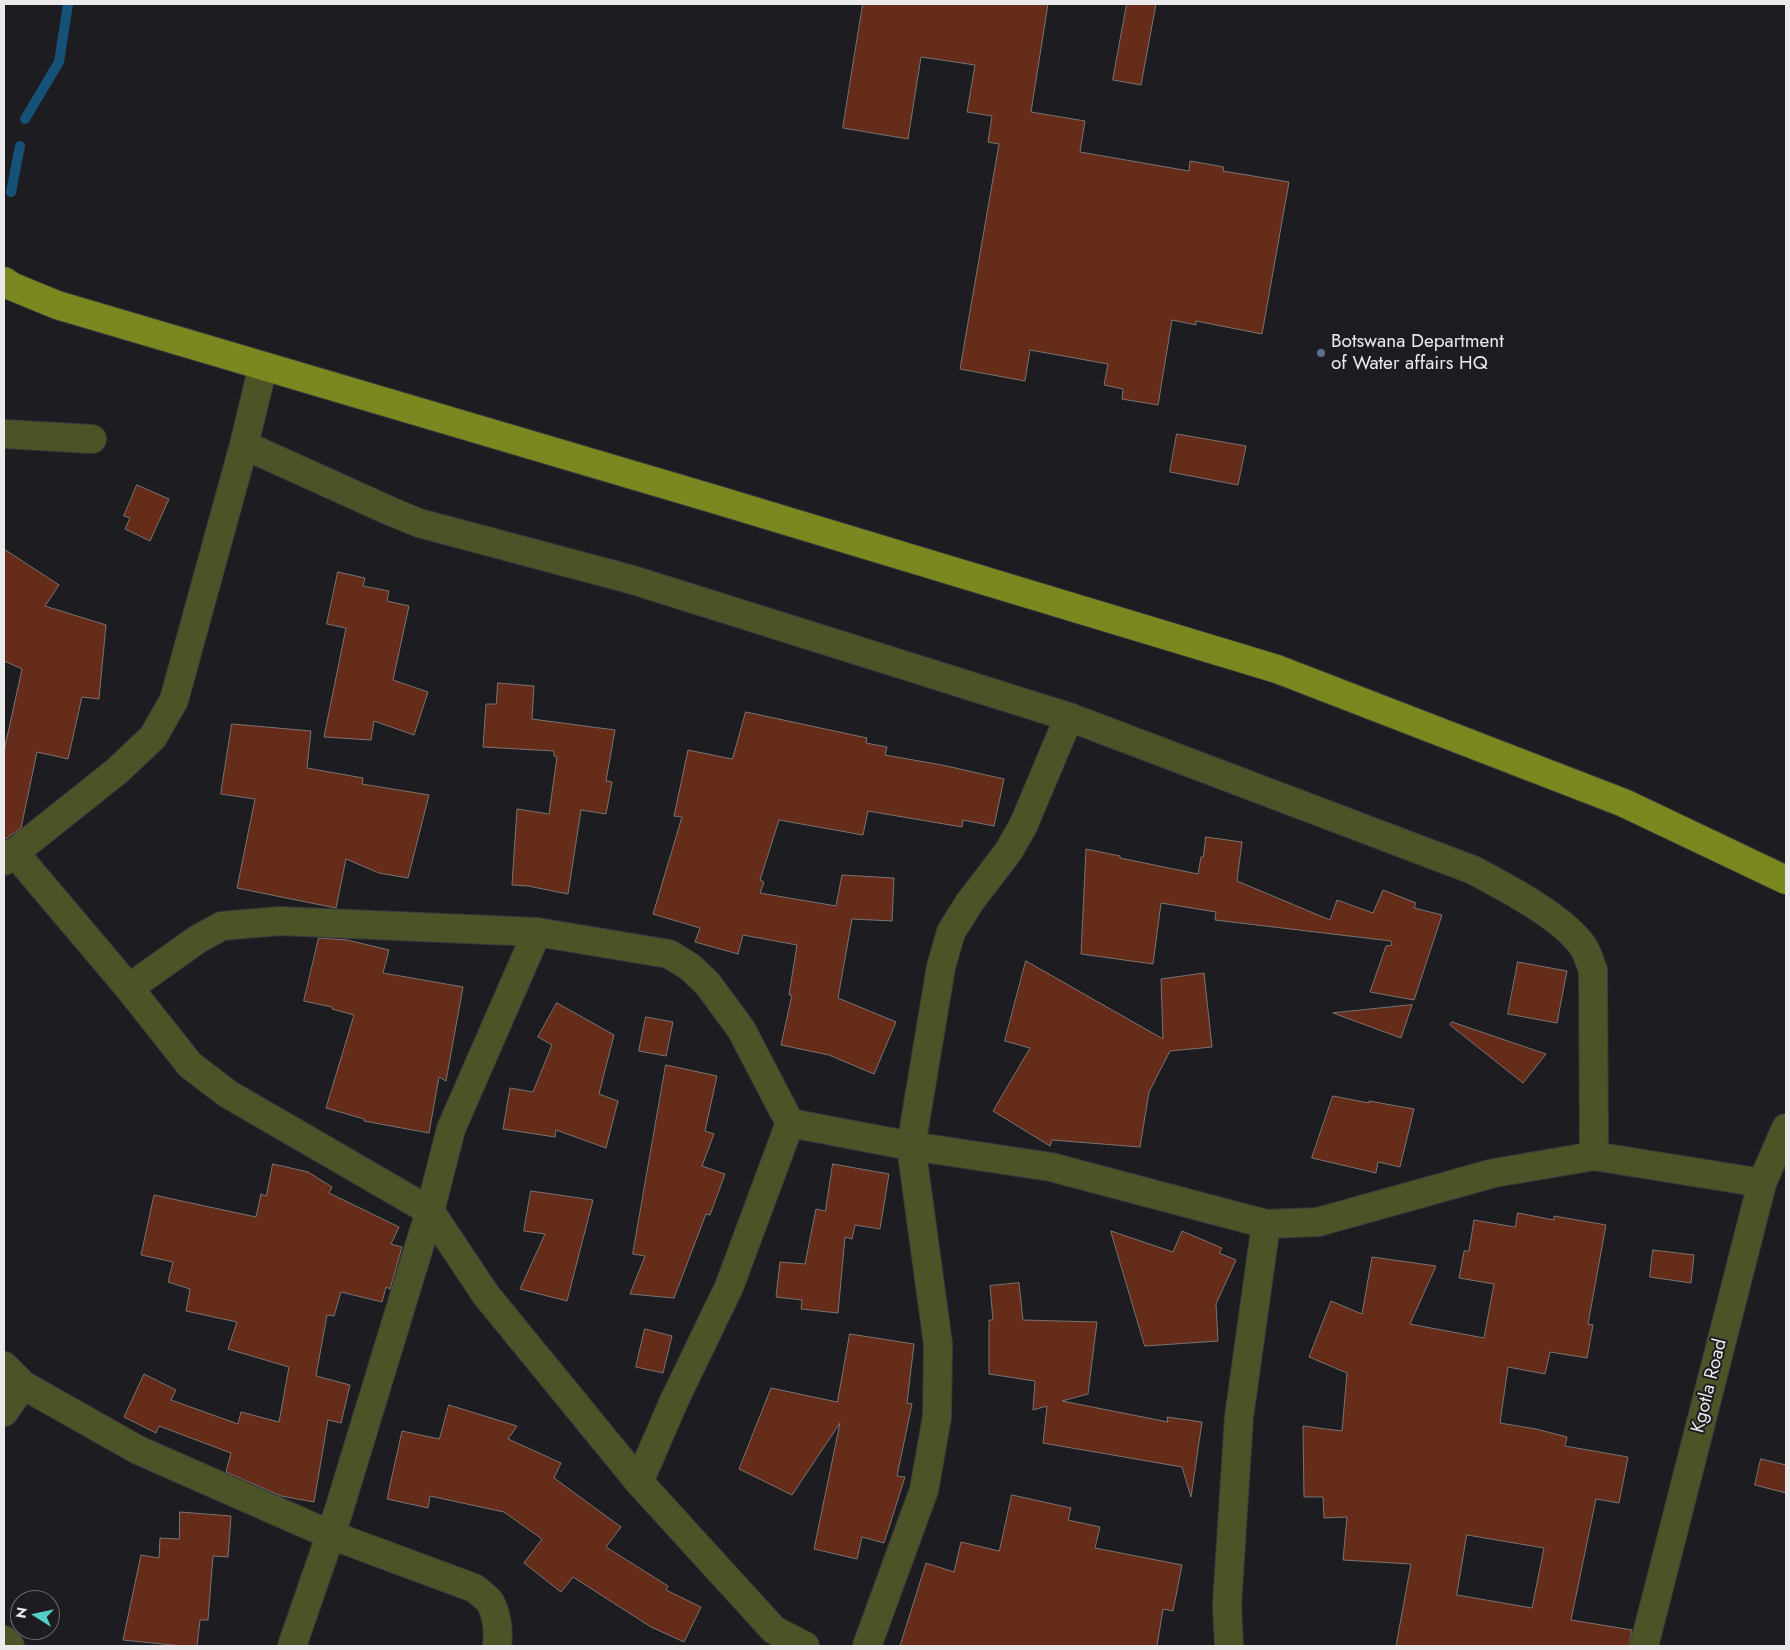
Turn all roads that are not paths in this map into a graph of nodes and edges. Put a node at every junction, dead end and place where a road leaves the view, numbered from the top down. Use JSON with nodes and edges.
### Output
{"nodes":[{"id":1,"x":6,"y":284,"type":"edge"},
{"id":2,"x":263,"y":366,"type":"junction"},
{"id":3,"x":4,"y":434,"type":"edge"},
{"id":4,"x":92,"y":439,"type":"dead end"},
{"id":5,"x":244,"y":445,"type":"junction"},
{"id":6,"x":1069,"y":717,"type":"junction"},
{"id":7,"x":9,"y":856,"type":"edge"},
{"id":8,"x":1786,"y":880,"type":"edge"},
{"id":9,"x":538,"y":932,"type":"junction"},
{"id":10,"x":129,"y":988,"type":"junction"},
{"id":11,"x":790,"y":1123,"type":"junction"},
{"id":12,"x":1786,"y":1128,"type":"edge"},
{"id":13,"x":911,"y":1146,"type":"junction"},
{"id":14,"x":1594,"y":1156,"type":"junction"},
{"id":15,"x":1762,"y":1183,"type":"junction"},
{"id":16,"x":430,"y":1211,"type":"junction"},
{"id":17,"x":1266,"y":1224,"type":"junction"},
{"id":18,"x":4,"y":1366,"type":"edge"},
{"id":19,"x":23,"y":1385,"type":"junction"},
{"id":20,"x":4,"y":1412,"type":"edge"},
{"id":21,"x":639,"y":1482,"type":"junction"},
{"id":22,"x":331,"y":1535,"type":"junction"},
{"id":23,"x":773,"y":1638,"type":"edge"},
{"id":24,"x":4,"y":1640,"type":"edge"},
{"id":25,"x":10,"y":1646,"type":"edge"},
{"id":26,"x":292,"y":1646,"type":"edge"},
{"id":27,"x":497,"y":1646,"type":"edge"},
{"id":28,"x":805,"y":1646,"type":"edge"},
{"id":29,"x":867,"y":1646,"type":"edge"},
{"id":30,"x":1229,"y":1646,"type":"edge"},
{"id":31,"x":1644,"y":1646,"type":"edge"}],
"edges":[{"from":1,"to":2,"type":"main road"},
{"from":2,"to":5,"type":"street"},
{"from":2,"to":8,"type":"main road"},
{"from":3,"to":4,"type":"street"},
{"from":5,"to":6,"type":"street"},
{"from":5,"to":7,"type":"street"},
{"from":6,"to":13,"type":"street"},
{"from":6,"to":14,"type":"street"},
{"from":7,"to":10,"type":"street"},
{"from":9,"to":10,"type":"street"},
{"from":9,"to":11,"type":"street"},
{"from":9,"to":16,"type":"street"},
{"from":10,"to":16,"type":"street"},
{"from":11,"to":13,"type":"street"},
{"from":11,"to":21,"type":"street"},
{"from":12,"to":15,"type":"street","name":"Kgotla Road"},
{"from":13,"to":17,"type":"street"},
{"from":13,"to":29,"type":"street"},
{"from":14,"to":15,"type":"street"},
{"from":14,"to":17,"type":"street"},
{"from":15,"to":31,"type":"street","name":"Kgotla Road"},
{"from":16,"to":21,"type":"street"},
{"from":16,"to":22,"type":"street"},
{"from":17,"to":30,"type":"street"},
{"from":18,"to":19,"type":"street"},
{"from":19,"to":20,"type":"street"},
{"from":19,"to":22,"type":"street"},
{"from":21,"to":23,"type":"street"},
{"from":22,"to":26,"type":"street"},
{"from":22,"to":27,"type":"street"},
{"from":23,"to":28,"type":"street"},
{"from":24,"to":25,"type":"street"}]}
